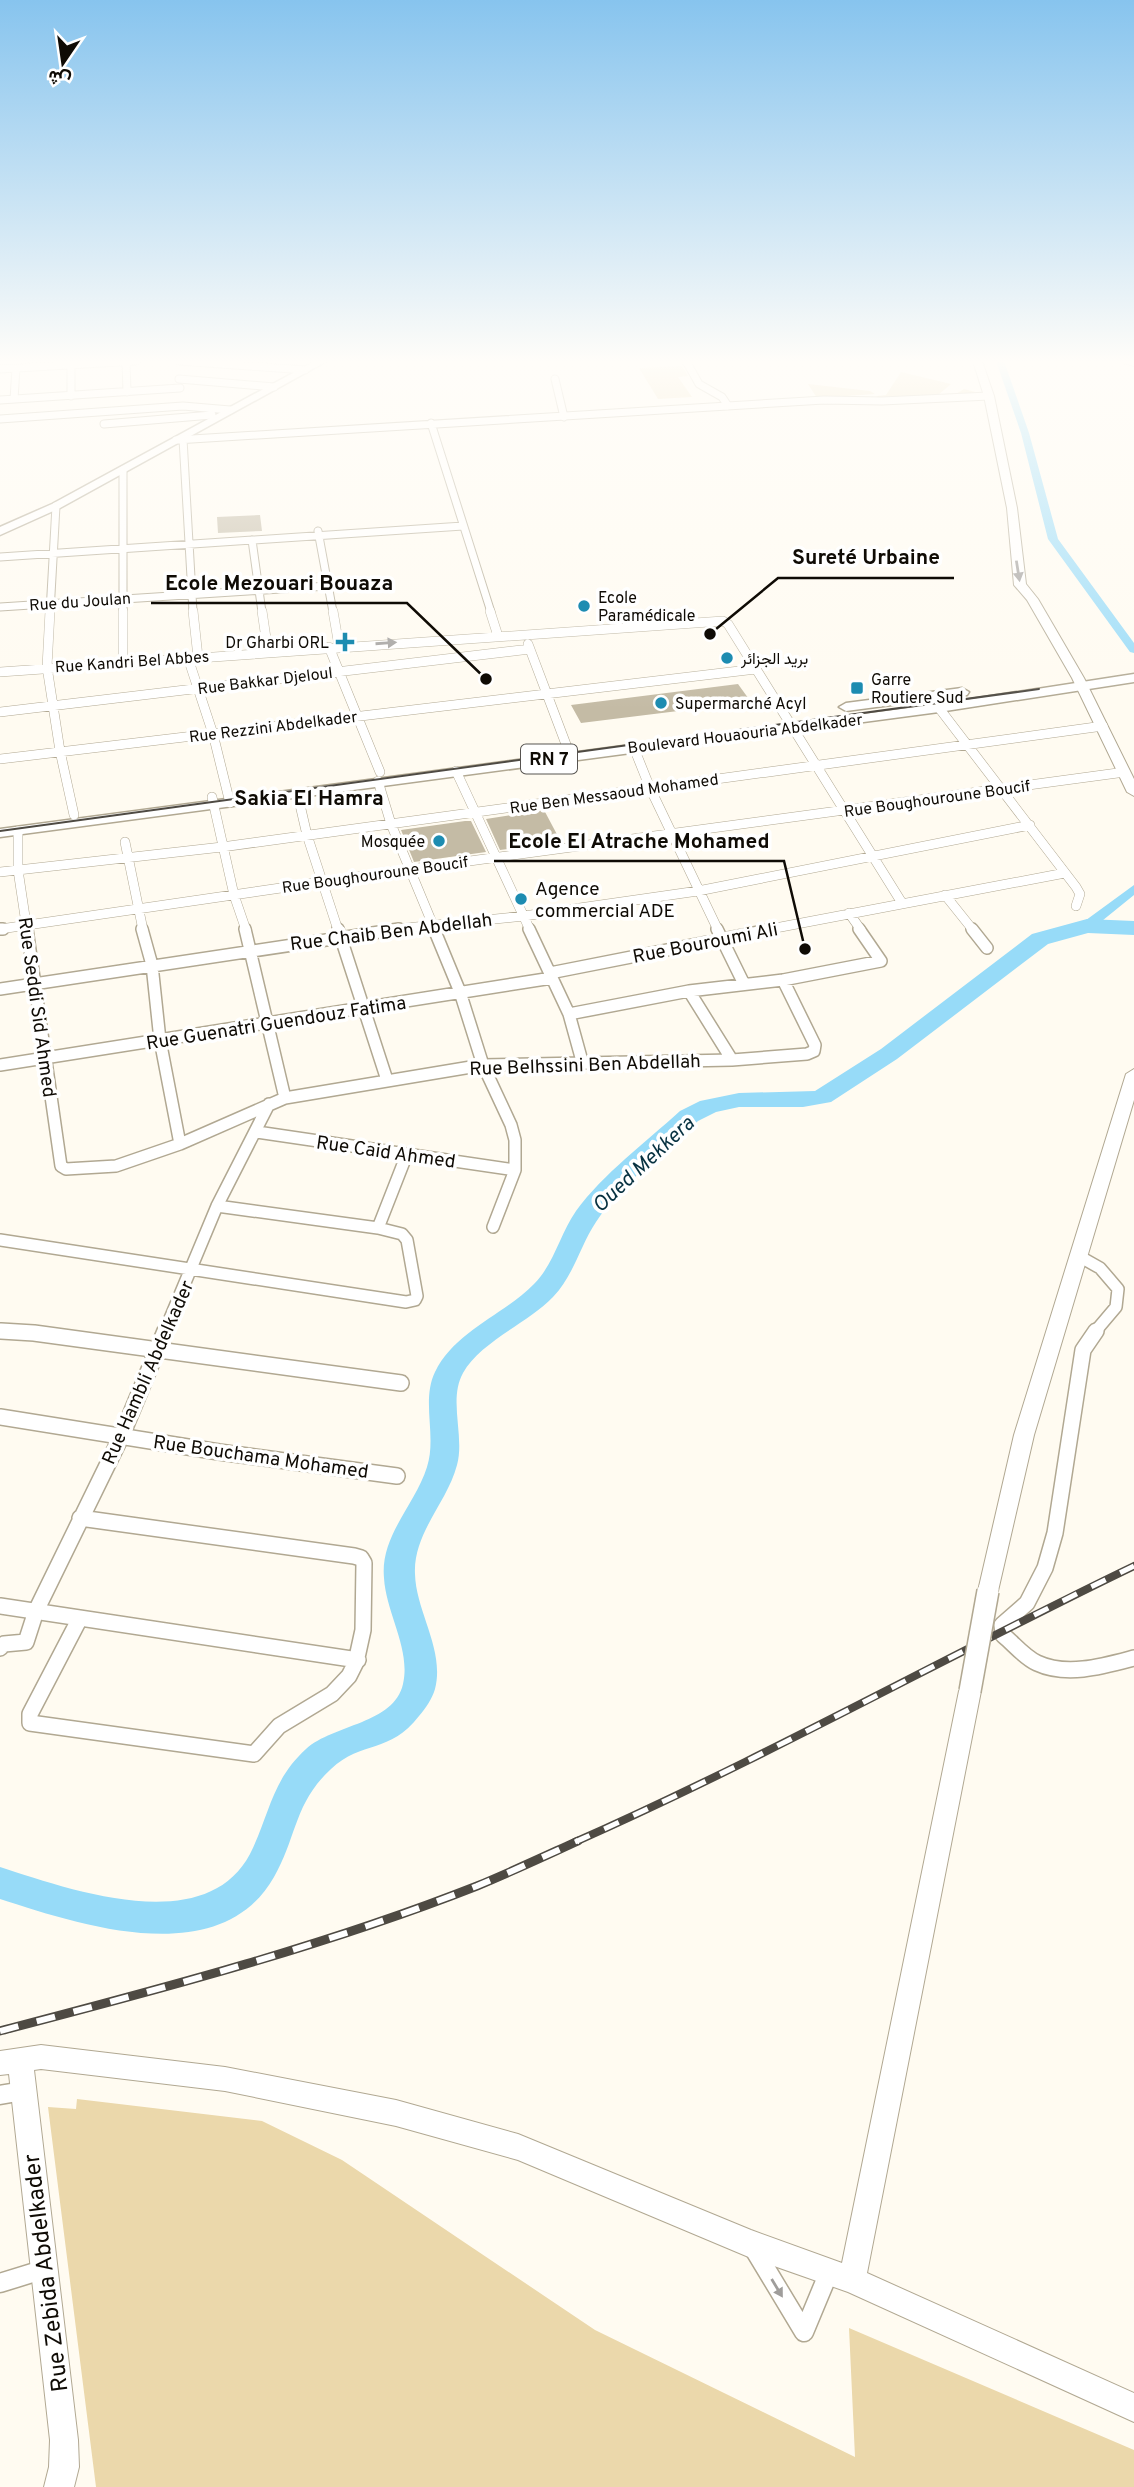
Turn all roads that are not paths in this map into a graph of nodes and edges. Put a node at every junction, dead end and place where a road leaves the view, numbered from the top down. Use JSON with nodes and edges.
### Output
{"nodes":[{"id":1,"x":110,"y":477,"type":"edge"},
{"id":2,"x":123,"y":477,"type":"edge"},
{"id":3,"x":185,"y":477,"type":"edge"},
{"id":4,"x":447,"y":477,"type":"edge"},
{"id":5,"x":1009,"y":477,"type":"edge"},
{"id":6,"x":56,"y":506,"type":"junction"},
{"id":7,"x":462,"y":524,"type":"junction"},
{"id":8,"x":0,"y":531,"type":"edge"},
{"id":9,"x":319,"y":534,"type":"junction"},
{"id":10,"x":282,"y":536,"type":"junction"},
{"id":11,"x":252,"y":540,"type":"junction"},
{"id":12,"x":189,"y":542,"type":"junction"},
{"id":13,"x":124,"y":547,"type":"junction"},
{"id":14,"x":54,"y":551,"type":"junction"},
{"id":15,"x":0,"y":555,"type":"edge"},
{"id":16,"x":328,"y":586,"type":"junction"},
{"id":17,"x":260,"y":589,"type":"junction"},
{"id":18,"x":191,"y":594,"type":"junction"},
{"id":19,"x":122,"y":598,"type":"junction"},
{"id":20,"x":51,"y":603,"type":"junction"},
{"id":21,"x":0,"y":607,"type":"edge"},
{"id":22,"x":524,"y":634,"type":"junction"},
{"id":23,"x":498,"y":636,"type":"junction"},
{"id":24,"x":737,"y":639,"type":"joint"},
{"id":25,"x":334,"y":647,"type":"junction"},
{"id":26,"x":530,"y":649,"type":"junction"},
{"id":27,"x":268,"y":652,"type":"junction"},
{"id":28,"x":193,"y":657,"type":"junction"},
{"id":29,"x":123,"y":662,"type":"junction"},
{"id":30,"x":47,"y":667,"type":"junction"},
{"id":31,"x":756,"y":669,"type":"junction"},
{"id":32,"x":340,"y":671,"type":"junction"},
{"id":33,"x":0,"y":672,"type":"edge"},
{"id":34,"x":1134,"y":678,"type":"edge"},
{"id":35,"x":1080,"y":683,"type":"junction"},
{"id":36,"x":199,"y":689,"type":"junction"},
{"id":37,"x":547,"y":693,"type":"junction"},
{"id":38,"x":53,"y":706,"type":"junction"},
{"id":39,"x":939,"y":708,"type":"junction"},
{"id":40,"x":0,"y":712,"type":"edge"},
{"id":41,"x":358,"y":716,"type":"junction"},
{"id":42,"x":790,"y":722,"type":"junction"},
{"id":43,"x":1103,"y":726,"type":"junction"},
{"id":44,"x":213,"y":734,"type":"junction"},
{"id":45,"x":967,"y":743,"type":"junction"},
{"id":46,"x":567,"y":747,"type":"junction"},
{"id":47,"x":634,"y":748,"type":"junction"},
{"id":48,"x":60,"y":751,"type":"junction"},
{"id":49,"x":0,"y":759,"type":"edge"},
{"id":50,"x":816,"y":765,"type":"junction"},
{"id":51,"x":457,"y":772,"type":"junction"},
{"id":52,"x":1125,"y":772,"type":"junction"},
{"id":53,"x":379,"y":777,"type":"junction"},
{"id":54,"x":650,"y":788,"type":"junction"},
{"id":55,"x":1002,"y":789,"type":"junction"},
{"id":56,"x":297,"y":792,"type":"junction"},
{"id":57,"x":1134,"y":792,"type":"edge"},
{"id":58,"x":221,"y":800,"type":"junction"},
{"id":59,"x":845,"y":812,"type":"junction"},
{"id":60,"x":474,"y":813,"type":"junction"},
{"id":61,"x":74,"y":815,"type":"junction"},
{"id":62,"x":391,"y":824,"type":"junction"},
{"id":63,"x":0,"y":825,"type":"edge"},
{"id":64,"x":1030,"y":825,"type":"junction"},
{"id":65,"x":18,"y":831,"type":"junction"},
{"id":66,"x":0,"y":833,"type":"edge"},
{"id":67,"x":672,"y":834,"type":"junction"},
{"id":68,"x":307,"y":835,"type":"junction"},
{"id":69,"x":125,"y":842,"type":"dead end"},
{"id":70,"x":222,"y":847,"type":"junction"},
{"id":71,"x":873,"y":855,"type":"junction"},
{"id":72,"x":128,"y":857,"type":"junction"},
{"id":73,"x":496,"y":857,"type":"junction"},
{"id":74,"x":411,"y":869,"type":"junction"},
{"id":75,"x":18,"y":870,"type":"junction"},
{"id":76,"x":0,"y":872,"type":"edge"},
{"id":77,"x":1065,"y":873,"type":"junction"},
{"id":78,"x":321,"y":881,"type":"junction"},
{"id":79,"x":698,"y":891,"type":"junction"},
{"id":80,"x":234,"y":895,"type":"junction"},
{"id":81,"x":946,"y":895,"type":"junction"},
{"id":82,"x":902,"y":903,"type":"junction"},
{"id":83,"x":1076,"y":906,"type":"dead end"},
{"id":84,"x":137,"y":908,"type":"junction"},
{"id":85,"x":849,"y":913,"type":"junction"},
{"id":86,"x":524,"y":916,"type":"junction"},
{"id":87,"x":432,"y":924,"type":"junction"},
{"id":88,"x":27,"y":925,"type":"junction"},
{"id":89,"x":0,"y":929,"type":"edge"},
{"id":90,"x":342,"y":938,"type":"junction"},
{"id":91,"x":723,"y":939,"type":"junction"},
{"id":92,"x":988,"y":948,"type":"dead end"},
{"id":93,"x":251,"y":949,"type":"junction"},
{"id":94,"x":152,"y":965,"type":"junction"},
{"id":95,"x":551,"y":975,"type":"junction"},
{"id":96,"x":783,"y":979,"type":"junction"},
{"id":97,"x":34,"y":984,"type":"junction"},
{"id":98,"x":744,"y":984,"type":"junction"},
{"id":99,"x":0,"y":989,"type":"edge"},
{"id":100,"x":689,"y":991,"type":"junction"},
{"id":101,"x":460,"y":992,"type":"junction"},
{"id":102,"x":366,"y":1009,"type":"junction"},
{"id":103,"x":569,"y":1014,"type":"junction"},
{"id":104,"x":269,"y":1022,"type":"junction"},
{"id":105,"x":160,"y":1040,"type":"junction"},
{"id":106,"x":43,"y":1058,"type":"junction"},
{"id":107,"x":582,"y":1060,"type":"junction"},
{"id":108,"x":732,"y":1060,"type":"junction"},
{"id":109,"x":0,"y":1065,"type":"edge"},
{"id":110,"x":483,"y":1065,"type":"junction"},
{"id":111,"x":1134,"y":1074,"type":"edge"},
{"id":112,"x":387,"y":1080,"type":"junction"},
{"id":113,"x":285,"y":1098,"type":"junction"},
{"id":114,"x":269,"y":1104,"type":"junction"},
{"id":115,"x":257,"y":1132,"type":"junction"},
{"id":116,"x":180,"y":1144,"type":"junction"},
{"id":117,"x":407,"y":1154,"type":"junction"},
{"id":118,"x":76,"y":1170,"type":"joint"},
{"id":119,"x":515,"y":1170,"type":"junction"},
{"id":120,"x":218,"y":1206,"type":"junction"},
{"id":121,"x":493,"y":1227,"type":"dead end"},
{"id":122,"x":378,"y":1228,"type":"junction"},
{"id":123,"x":0,"y":1240,"type":"edge"},
{"id":124,"x":1077,"y":1255,"type":"junction"},
{"id":125,"x":192,"y":1270,"type":"junction"},
{"id":126,"x":2,"y":1331,"type":"edge"},
{"id":127,"x":159,"y":1350,"type":"junction"},
{"id":128,"x":401,"y":1384,"type":"dead end"},
{"id":129,"x":0,"y":1417,"type":"edge"},
{"id":130,"x":122,"y":1435,"type":"junction"},
{"id":131,"x":397,"y":1476,"type":"dead end"},
{"id":132,"x":80,"y":1518,"type":"junction"},
{"id":133,"x":0,"y":1606,"type":"edge"},
{"id":134,"x":36,"y":1611,"type":"junction"},
{"id":135,"x":80,"y":1618,"type":"junction"},
{"id":136,"x":0,"y":1648,"type":"edge"},
{"id":137,"x":1134,"y":1658,"type":"edge"},
{"id":138,"x":358,"y":1660,"type":"junction"},
{"id":139,"x":10,"y":2061,"type":"edge"},
{"id":140,"x":12,"y":2093,"type":"edge"},
{"id":141,"x":751,"y":2244,"type":"junction"},
{"id":142,"x":46,"y":2269,"type":"junction"},
{"id":143,"x":840,"y":2276,"type":"junction"},
{"id":144,"x":0,"y":2283,"type":"edge"},
{"id":145,"x":1134,"y":2408,"type":"edge"},
{"id":146,"x":59,"y":2487,"type":"edge"}],
"edges":[{"from":1,"to":6,"type":"main road"},
{"from":2,"to":13,"type":"street"},
{"from":3,"to":12,"type":"street"},
{"from":4,"to":7,"type":"street"},
{"from":5,"to":35,"type":"main road"},
{"from":6,"to":8,"type":"main road"},
{"from":6,"to":14,"type":"street"},
{"from":7,"to":9,"type":"street"},
{"from":7,"to":23,"type":"street"},
{"from":9,"to":10,"type":"street"},
{"from":9,"to":16,"type":"street"},
{"from":10,"to":11,"type":"street"},
{"from":10,"to":12,"type":"street"},
{"from":11,"to":12,"type":"street"},
{"from":11,"to":17,"type":"street"},
{"from":12,"to":13,"type":"street"},
{"from":12,"to":18,"type":"street"},
{"from":13,"to":14,"type":"street"},
{"from":13,"to":19,"type":"street"},
{"from":14,"to":15,"type":"street"},
{"from":14,"to":20,"type":"street"},
{"from":16,"to":17,"type":"street","name":"Rue du Joulan"},
{"from":16,"to":25,"type":"street"},
{"from":17,"to":18,"type":"street","name":"Rue du Joulan"},
{"from":17,"to":27,"type":"street"},
{"from":18,"to":19,"type":"street","name":"Rue du Joulan"},
{"from":18,"to":28,"type":"street"},
{"from":19,"to":20,"type":"street","name":"Rue du Joulan"},
{"from":19,"to":29,"type":"street"},
{"from":20,"to":21,"type":"street","name":"Rue du Joulan"},
{"from":20,"to":30,"type":"street"},
{"from":22,"to":23,"type":"street","name":"Rue Kandri Bel Abbes"},
{"from":22,"to":24,"type":"street","name":"Rue Kandri Bel Abbes"},
{"from":22,"to":26,"type":"street"},
{"from":25,"to":23,"type":"street","name":"Rue Kandri Bel Abbes","one_way":true},
{"from":24,"to":31,"type":"street","name":"Rue Kandri Bel Abbes"},
{"from":25,"to":27,"type":"street","name":"Rue Kandri Bel Abbes"},
{"from":25,"to":32,"type":"street"},
{"from":26,"to":32,"type":"street","name":"Rue Bakkar Djeloul"},
{"from":26,"to":37,"type":"street"},
{"from":27,"to":28,"type":"street","name":"Rue Kandri Bel Abbes"},
{"from":28,"to":29,"type":"street","name":"Rue Kandri Bel Abbes"},
{"from":28,"to":36,"type":"street"},
{"from":29,"to":30,"type":"street","name":"Rue Kandri Bel Abbes"},
{"from":30,"to":33,"type":"street","name":"Rue Kandri Bel Abbes"},
{"from":30,"to":38,"type":"street"},
{"from":31,"to":37,"type":"street"},
{"from":31,"to":42,"type":"street","name":"Rue Kandri Bel Abbes"},
{"from":32,"to":36,"type":"street","name":"Rue Bakkar Djeloul"},
{"from":32,"to":41,"type":"street"},
{"from":34,"to":35,"type":"main road","name":"Boulevard Houaouria Abdelkader","number":"RN 7"},
{"from":35,"to":39,"type":"main road","name":"Boulevard Houaouria Abdelkader","number":"RN 7"},
{"from":35,"to":42,"type":"main road","name":"Boulevard Houaouria Abdelkader","number":"RN 7"},
{"from":35,"to":43,"type":"main road"},
{"from":36,"to":38,"type":"street","name":"Rue Bakkar Djeloul"},
{"from":36,"to":44,"type":"street"},
{"from":37,"to":41,"type":"street","name":"Rue Rezzini Abdelkader"},
{"from":37,"to":46,"type":"street"},
{"from":38,"to":40,"type":"street","name":"Rue Bakkar Djeloul"},
{"from":38,"to":48,"type":"street"},
{"from":39,"to":42,"type":"main road","name":"Boulevard Houaouria Abdelkader","number":"RN 7"},
{"from":39,"to":45,"type":"street"},
{"from":41,"to":44,"type":"street","name":"Rue Rezzini Abdelkader"},
{"from":41,"to":53,"type":"street"},
{"from":42,"to":46,"type":"main road","name":"Boulevard Houaouria Abdelkader","number":"RN 7"},
{"from":42,"to":47,"type":"main road","name":"Boulevard Houaouria Abdelkader","number":"RN 7"},
{"from":42,"to":50,"type":"street"},
{"from":43,"to":45,"type":"street","name":"Rue Ben Messaoud Mohamed"},
{"from":43,"to":52,"type":"main road"},
{"from":44,"to":48,"type":"street","name":"Rue Rezzini Abdelkader"},
{"from":44,"to":58,"type":"street"},
{"from":45,"to":50,"type":"street","name":"Rue Ben Messaoud Mohamed"},
{"from":45,"to":55,"type":"street"},
{"from":46,"to":53,"type":"main road","name":"Boulevard Houaouria Abdelkader","number":"RN 7"},
{"from":47,"to":51,"type":"main road","name":"Boulevard Houaouria Abdelkader","number":"RN 7"},
{"from":47,"to":54,"type":"street"},
{"from":48,"to":49,"type":"street","name":"Rue Rezzini Abdelkader"},
{"from":48,"to":61,"type":"street"},
{"from":50,"to":54,"type":"street","name":"Rue Ben Messaoud Mohamed"},
{"from":50,"to":59,"type":"street"},
{"from":51,"to":53,"type":"main road","name":"Boulevard Houaouria Abdelkader","number":"RN 7"},
{"from":51,"to":60,"type":"street"},
{"from":52,"to":55,"type":"street","name":"Rue Boughouroune Boucif"},
{"from":52,"to":57,"type":"main road"},
{"from":53,"to":56,"type":"main road","name":"Boulevard Houaouria Abdelkader","number":"RN 7"},
{"from":53,"to":58,"type":"main road","name":"Boulevard Houaouria Abdelkader","number":"RN 7"},
{"from":53,"to":62,"type":"street"},
{"from":54,"to":60,"type":"street","name":"Rue Ben Messaoud Mohamed"},
{"from":54,"to":67,"type":"street"},
{"from":55,"to":59,"type":"street","name":"Rue Boughouroune Boucif"},
{"from":55,"to":64,"type":"street"},
{"from":56,"to":58,"type":"main road","name":"Boulevard Houaouria Abdelkader","number":"RN 7"},
{"from":56,"to":68,"type":"street"},
{"from":58,"to":61,"type":"main road","name":"Boulevard Houaouria Abdelkader","number":"RN 7"},
{"from":58,"to":65,"type":"main road","name":"Boulevard Houaouria Abdelkader","number":"RN 7"},
{"from":58,"to":70,"type":"street"},
{"from":59,"to":67,"type":"street","name":"Rue Boughouroune Boucif"},
{"from":59,"to":71,"type":"street"},
{"from":60,"to":62,"type":"street","name":"Rue Ben Messaoud Mohamed"},
{"from":60,"to":73,"type":"street"},
{"from":61,"to":63,"type":"main road","name":"Boulevard Houaouria Abdelkader","number":"RN 7"},
{"from":62,"to":68,"type":"street","name":"Rue Ben Messaoud Mohamed"},
{"from":62,"to":74,"type":"street"},
{"from":64,"to":71,"type":"street","name":"Rue Chaib Ben Abdellah"},
{"from":64,"to":77,"type":"street"},
{"from":65,"to":66,"type":"main road","name":"Boulevard Houaouria Abdelkader","number":"RN 7"},
{"from":65,"to":75,"type":"street","name":"Rue Seddi Sid Ahmed"},
{"from":67,"to":73,"type":"street","name":"Rue Boughouroune Boucif"},
{"from":67,"to":79,"type":"street"},
{"from":68,"to":70,"type":"street","name":"Rue Ben Messaoud Mohamed"},
{"from":68,"to":78,"type":"street"},
{"from":69,"to":72,"type":"street"},
{"from":70,"to":72,"type":"street","name":"Rue Ben Messaoud Mohamed"},
{"from":70,"to":80,"type":"street"},
{"from":71,"to":79,"type":"street","name":"Rue Chaib Ben Abdellah"},
{"from":71,"to":82,"type":"street"},
{"from":72,"to":75,"type":"street","name":"Rue Ben Messaoud Mohamed"},
{"from":72,"to":84,"type":"street"},
{"from":73,"to":74,"type":"street","name":"Rue Boughouroune Boucif"},
{"from":73,"to":86,"type":"street"},
{"from":74,"to":78,"type":"street","name":"Rue Boughouroune Boucif"},
{"from":74,"to":87,"type":"street"},
{"from":75,"to":76,"type":"street","name":"Rue Ben Messaoud Mohamed"},
{"from":75,"to":88,"type":"street","name":"Rue Seddi Sid Ahmed"},
{"from":77,"to":81,"type":"street","name":"Rue Bouroumi Ali"},
{"from":77,"to":83,"type":"street"},
{"from":78,"to":80,"type":"street","name":"Rue Boughouroune Boucif"},
{"from":78,"to":90,"type":"street"},
{"from":79,"to":86,"type":"street","name":"Rue Chaib Ben Abdellah"},
{"from":79,"to":91,"type":"street"},
{"from":80,"to":84,"type":"street","name":"Rue Boughouroune Boucif"},
{"from":80,"to":93,"type":"street"},
{"from":81,"to":82,"type":"street","name":"Rue Bouroumi Ali"},
{"from":81,"to":92,"type":"street"},
{"from":82,"to":85,"type":"street","name":"Rue Bouroumi Ali"},
{"from":84,"to":88,"type":"street","name":"Rue Boughouroune Boucif"},
{"from":84,"to":94,"type":"street"},
{"from":85,"to":91,"type":"street","name":"Rue Bouroumi Ali"},
{"from":85,"to":96,"type":"street"},
{"from":86,"to":87,"type":"street","name":"Rue Chaib Ben Abdellah"},
{"from":86,"to":95,"type":"street"},
{"from":87,"to":90,"type":"street","name":"Rue Chaib Ben Abdellah"},
{"from":87,"to":101,"type":"street"},
{"from":88,"to":89,"type":"street","name":"Rue Boughouroune Boucif"},
{"from":88,"to":97,"type":"street","name":"Rue Seddi Sid Ahmed"},
{"from":90,"to":93,"type":"street","name":"Rue Chaib Ben Abdellah"},
{"from":90,"to":102,"type":"street"},
{"from":91,"to":95,"type":"street","name":"Rue Bouroumi Ali"},
{"from":91,"to":98,"type":"street"},
{"from":93,"to":94,"type":"street","name":"Rue Chaib Ben Abdellah"},
{"from":93,"to":104,"type":"street"},
{"from":94,"to":97,"type":"street","name":"Rue Chaib Ben Abdellah"},
{"from":94,"to":105,"type":"street"},
{"from":95,"to":101,"type":"street","name":"Rue Guenatri Guendouz Fatima"},
{"from":95,"to":103,"type":"street"},
{"from":96,"to":98,"type":"street"},
{"from":96,"to":108,"type":"street","name":"Rue Belhssini Ben Abdellah"},
{"from":97,"to":99,"type":"street","name":"Rue Chaib Ben Abdellah"},
{"from":97,"to":106,"type":"street","name":"Rue Seddi Sid Ahmed"},
{"from":98,"to":100,"type":"street"},
{"from":100,"to":103,"type":"street"},
{"from":100,"to":108,"type":"street"},
{"from":101,"to":102,"type":"street","name":"Rue Guenatri Guendouz Fatima"},
{"from":101,"to":110,"type":"street"},
{"from":102,"to":104,"type":"street","name":"Rue Guenatri Guendouz Fatima"},
{"from":102,"to":112,"type":"street"},
{"from":103,"to":107,"type":"street"},
{"from":104,"to":105,"type":"street","name":"Rue Guenatri Guendouz Fatima"},
{"from":104,"to":113,"type":"street"},
{"from":105,"to":106,"type":"street","name":"Rue Guenatri Guendouz Fatima"},
{"from":105,"to":116,"type":"street"},
{"from":106,"to":109,"type":"street","name":"Rue Guenatri Guendouz Fatima"},
{"from":106,"to":118,"type":"street","name":"Rue Seddi Sid Ahmed"},
{"from":107,"to":108,"type":"street","name":"Rue Belhssini Ben Abdellah"},
{"from":107,"to":110,"type":"street","name":"Rue Belhssini Ben Abdellah"},
{"from":110,"to":112,"type":"street","name":"Rue Belhssini Ben Abdellah"},
{"from":110,"to":119,"type":"street"},
{"from":111,"to":124,"type":"main road"},
{"from":112,"to":113,"type":"street","name":"Rue Belhssini Ben Abdellah"},
{"from":113,"to":114,"type":"street","name":"Rue Belhssini Ben Abdellah"},
{"from":114,"to":115,"type":"street","name":"Rue Hambli Abdelkader"},
{"from":114,"to":116,"type":"street","name":"Rue Belhssini Ben Abdellah"},
{"from":115,"to":117,"type":"street","name":"Rue Caid Ahmed"},
{"from":115,"to":120,"type":"street","name":"Rue Hambli Abdelkader"},
{"from":116,"to":118,"type":"street","name":"Rue Belhssini Ben Abdellah"},
{"from":117,"to":119,"type":"street","name":"Rue Caid Ahmed"},
{"from":117,"to":122,"type":"street"},
{"from":119,"to":121,"type":"street"},
{"from":120,"to":122,"type":"street"},
{"from":120,"to":125,"type":"street","name":"Rue Hambli Abdelkader"},
{"from":122,"to":125,"type":"street"},
{"from":123,"to":125,"type":"street"},
{"from":124,"to":137,"type":"street"},
{"from":124,"to":143,"type":"main road","bridge":true},
{"from":125,"to":127,"type":"street","name":"Rue Hambli Abdelkader"},
{"from":126,"to":127,"type":"street"},
{"from":127,"to":128,"type":"street"},
{"from":127,"to":130,"type":"street","name":"Rue Hambli Abdelkader"},
{"from":129,"to":130,"type":"street","name":"Rue Bouchama Mohamed"},
{"from":130,"to":131,"type":"street","name":"Rue Bouchama Mohamed"},
{"from":130,"to":132,"type":"street","name":"Rue Hambli Abdelkader"},
{"from":132,"to":134,"type":"street","name":"Rue Hambli Abdelkader"},
{"from":132,"to":138,"type":"street"},
{"from":133,"to":134,"type":"street"},
{"from":134,"to":135,"type":"street"},
{"from":134,"to":136,"type":"street","name":"Rue Hambli Abdelkader"},
{"from":135,"to":138,"type":"street"},
{"from":135,"to":138,"type":"street"},
{"from":139,"to":140,"type":"main road","name":"Rue Zebida Abdelkader"},
{"from":139,"to":141,"type":"main road"},
{"from":140,"to":142,"type":"main road","name":"Rue Zebida Abdelkader"},
{"from":141,"to":143,"type":"main road"},
{"from":141,"to":143,"type":"street","one_way":true},
{"from":142,"to":144,"type":"street"},
{"from":142,"to":146,"type":"main road","name":"Rue Zebida Abdelkader"},
{"from":143,"to":145,"type":"main road"}]}
